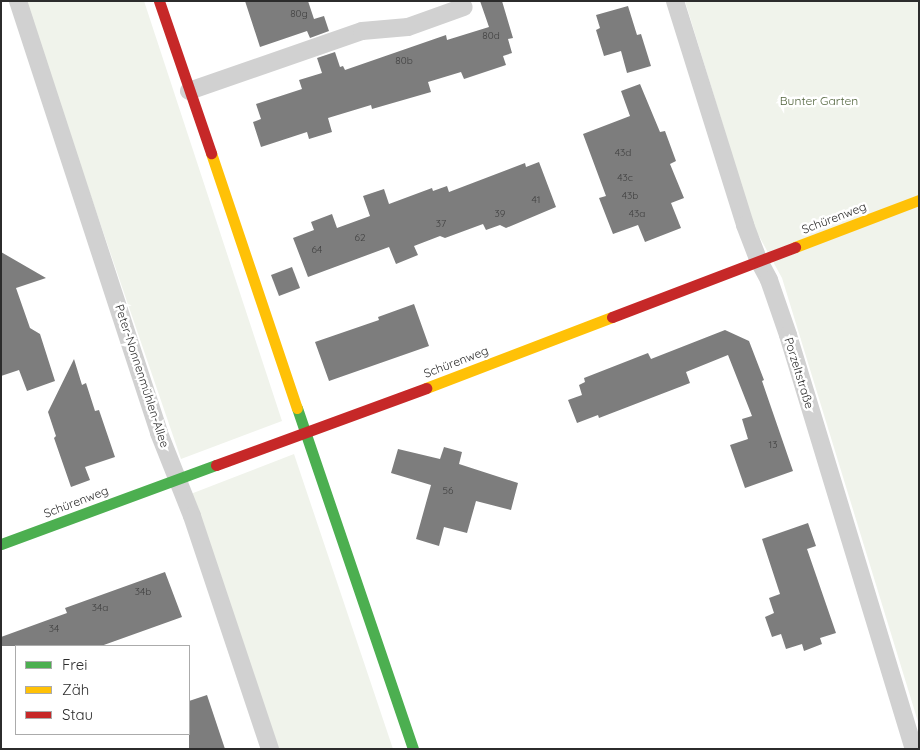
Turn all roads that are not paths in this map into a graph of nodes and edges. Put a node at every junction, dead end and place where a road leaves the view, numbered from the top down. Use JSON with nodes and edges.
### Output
{"nodes":[{"id":1,"x":18,"y":1,"type":"edge"},
{"id":2,"x":159,"y":1,"type":"edge"},
{"id":3,"x":675,"y":1,"type":"edge"},
{"id":4,"x":464,"y":7,"type":"dead end"},
{"id":5,"x":189,"y":91,"type":"junction"},
{"id":6,"x":919,"y":200,"type":"edge"},
{"id":7,"x":759,"y":261,"type":"junction"},
{"id":8,"x":307,"y":433,"type":"junction"},
{"id":9,"x":178,"y":478,"type":"junction"},
{"id":10,"x":1,"y":544,"type":"edge"},
{"id":11,"x":270,"y":749,"type":"edge"},
{"id":12,"x":413,"y":749,"type":"edge"},
{"id":13,"x":914,"y":749,"type":"edge"}],
"edges":[{"from":1,"to":9,"type":"street","name":"Peter-Nonnenmühlen-Allee"},
{"from":2,"to":5,"type":"main road"},
{"from":3,"to":7,"type":"street","name":"Porzeltstraße"},
{"from":4,"to":5,"type":"street"},
{"from":5,"to":8,"type":"main road"},
{"from":6,"to":7,"type":"main road","name":"Schürenweg"},
{"from":7,"to":8,"type":"main road","name":"Schürenweg"},
{"from":7,"to":13,"type":"street","name":"Porzeltstraße"},
{"from":8,"to":9,"type":"main road","name":"Schürenweg"},
{"from":8,"to":12,"type":"main road"},
{"from":9,"to":10,"type":"main road","name":"Schürenweg"},
{"from":9,"to":11,"type":"street","name":"Peter-Nonnenmühlen-Allee"}]}
